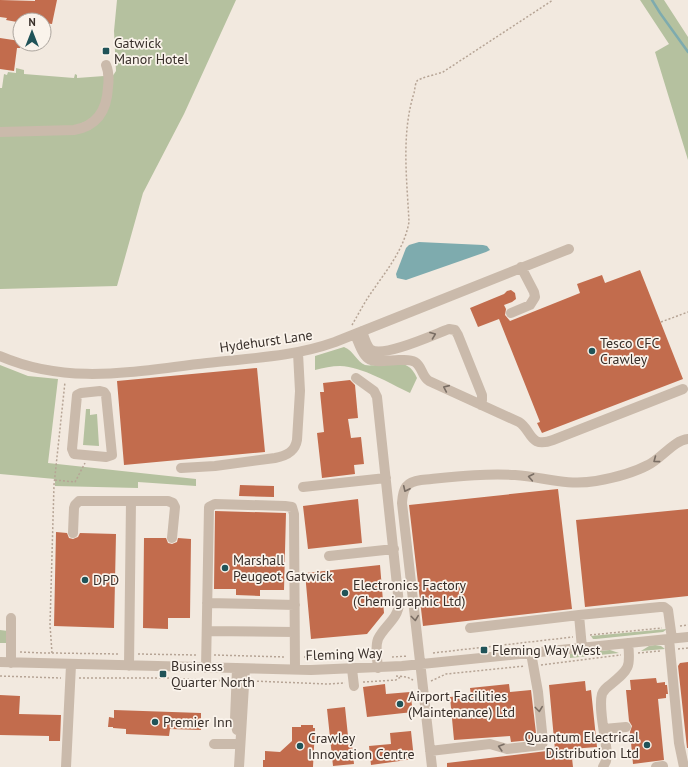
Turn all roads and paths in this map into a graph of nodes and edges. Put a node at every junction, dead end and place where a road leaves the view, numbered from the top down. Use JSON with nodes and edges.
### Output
{"nodes":[{"id":1,"x":553,"y":0,"type":"edge"},
{"id":2,"x":106,"y":65,"type":"dead end"},
{"id":3,"x":0,"y":132,"type":"edge"},
{"id":4,"x":569,"y":249,"type":"dead end"},
{"id":5,"x":521,"y":267,"type":"junction"},
{"id":6,"x":688,"y":312,"type":"edge"},
{"id":7,"x":511,"y":313,"type":"dead end"},
{"id":8,"x":661,"y":322,"type":"dead end"},
{"id":9,"x":359,"y":333,"type":"junction"},
{"id":10,"x":298,"y":353,"type":"junction"},
{"id":11,"x":0,"y":356,"type":"edge"},
{"id":12,"x":66,"y":374,"type":"junction"},
{"id":13,"x":99,"y":375,"type":"junction"},
{"id":14,"x":356,"y":378,"type":"dead end"},
{"id":15,"x":683,"y":389,"type":"dead end"},
{"id":16,"x":100,"y":391,"type":"junction"},
{"id":17,"x":481,"y":405,"type":"junction"},
{"id":18,"x":688,"y":439,"type":"edge"},
{"id":19,"x":86,"y":455,"type":"junction"},
{"id":20,"x":181,"y":468,"type":"dead end"},
{"id":21,"x":386,"y":478,"type":"junction"},
{"id":22,"x":54,"y":480,"type":"junction"},
{"id":23,"x":303,"y":487,"type":"dead end"},
{"id":24,"x":131,"y":501,"type":"junction"},
{"id":25,"x":73,"y":533,"type":"dead end"},
{"id":26,"x":172,"y":538,"type":"dead end"},
{"id":27,"x":394,"y":549,"type":"junction"},
{"id":28,"x":329,"y":556,"type":"dead end"},
{"id":29,"x":207,"y":603,"type":"junction"},
{"id":30,"x":295,"y":605,"type":"junction"},
{"id":31,"x":578,"y":615,"type":"junction"},
{"id":32,"x":11,"y":618,"type":"dead end"},
{"id":33,"x":470,"y":628,"type":"dead end"},
{"id":34,"x":650,"y":629,"type":"dead end"},
{"id":35,"x":207,"y":631,"type":"junction"},
{"id":36,"x":294,"y":632,"type":"junction"},
{"id":37,"x":581,"y":636,"type":"junction"},
{"id":38,"x":688,"y":637,"type":"edge"},
{"id":39,"x":670,"y":639,"type":"junction"},
{"id":40,"x":628,"y":643,"type":"junction"},
{"id":41,"x":582,"y":648,"type":"junction"},
{"id":42,"x":688,"y":648,"type":"edge"},
{"id":43,"x":670,"y":650,"type":"junction"},
{"id":44,"x":44,"y":653,"type":"dead end"},
{"id":45,"x":531,"y":653,"type":"junction"},
{"id":46,"x":629,"y":654,"type":"junction"},
{"id":47,"x":400,"y":656,"type":"dead end"},
{"id":48,"x":419,"y":660,"type":"junction"},
{"id":49,"x":0,"y":662,"type":"edge"},
{"id":50,"x":11,"y":663,"type":"junction"},
{"id":51,"x":71,"y":664,"type":"junction"},
{"id":52,"x":129,"y":666,"type":"junction"},
{"id":53,"x":532,"y":666,"type":"junction"},
{"id":54,"x":206,"y":668,"type":"junction"},
{"id":55,"x":378,"y":668,"type":"junction"},
{"id":56,"x":241,"y":669,"type":"junction"},
{"id":57,"x":352,"y":669,"type":"junction"},
{"id":58,"x":295,"y":670,"type":"junction"},
{"id":59,"x":446,"y":674,"type":"dead end"},
{"id":60,"x":0,"y":676,"type":"edge"},
{"id":61,"x":402,"y":676,"type":"dead end"},
{"id":62,"x":70,"y":678,"type":"junction"},
{"id":63,"x":241,"y":681,"type":"junction"},
{"id":64,"x":354,"y":684,"type":"junction"},
{"id":65,"x":626,"y":727,"type":"dead end"},
{"id":66,"x":604,"y":729,"type":"junction"},
{"id":67,"x":214,"y":744,"type":"dead end"},
{"id":68,"x":239,"y":744,"type":"junction"},
{"id":69,"x":430,"y":751,"type":"junction"},
{"id":70,"x":66,"y":767,"type":"edge"},
{"id":71,"x":239,"y":767,"type":"edge"},
{"id":72,"x":432,"y":767,"type":"edge"},
{"id":73,"x":603,"y":767,"type":"edge"},
{"id":74,"x":684,"y":767,"type":"edge"}],
"edges":[{"from":1,"to":9,"type":"path"},
{"from":2,"to":3,"type":"street"},
{"from":4,"to":5,"type":"street","name":"Hydehurst Lane"},
{"from":5,"to":7,"type":"street"},
{"from":5,"to":9,"type":"street","name":"Hydehurst Lane"},
{"from":6,"to":8,"type":"path"},
{"from":9,"to":10,"type":"street","name":"Hydehurst Lane"},
{"from":17,"to":9,"type":"street","one_way":true},
{"from":9,"to":17,"type":"street","one_way":true},
{"from":10,"to":13,"type":"street","name":"Hydehurst Lane"},
{"from":10,"to":20,"type":"street"},
{"from":11,"to":12,"type":"street","name":"Hydehurst Lane"},
{"from":12,"to":13,"type":"street","name":"Hydehurst Lane"},
{"from":12,"to":22,"type":"path"},
{"from":13,"to":16,"type":"street"},
{"from":14,"to":21,"type":"street"},
{"from":15,"to":17,"type":"street"},
{"from":16,"to":19,"type":"street"},
{"from":16,"to":19,"type":"street"},
{"from":18,"to":48,"type":"street","one_way":true},
{"from":19,"to":22,"type":"path"},
{"from":21,"to":23,"type":"street"},
{"from":21,"to":27,"type":"street"},
{"from":22,"to":44,"type":"path"},
{"from":24,"to":25,"type":"street"},
{"from":24,"to":26,"type":"street"},
{"from":24,"to":52,"type":"street"},
{"from":27,"to":28,"type":"street"},
{"from":27,"to":55,"type":"street"},
{"from":29,"to":30,"type":"street"},
{"from":29,"to":30,"type":"street"},
{"from":29,"to":35,"type":"street"},
{"from":30,"to":36,"type":"street"},
{"from":31,"to":33,"type":"street"},
{"from":31,"to":37,"type":"street"},
{"from":31,"to":39,"type":"street"},
{"from":32,"to":50,"type":"street"},
{"from":34,"to":37,"type":"path"},
{"from":35,"to":36,"type":"street"},
{"from":35,"to":54,"type":"street"},
{"from":36,"to":58,"type":"street"},
{"from":37,"to":41,"type":"street"},
{"from":37,"to":48,"type":"path"},
{"from":38,"to":39,"type":"street","name":"Fleming Way"},
{"from":39,"to":40,"type":"street","name":"Fleming Way"},
{"from":39,"to":43,"type":"street"},
{"from":40,"to":41,"type":"street","name":"Fleming Way"},
{"from":40,"to":46,"type":"street"},
{"from":41,"to":45,"type":"street","name":"Fleming Way"},
{"from":42,"to":43,"type":"path"},
{"from":43,"to":46,"type":"path"},
{"from":43,"to":74,"type":"street"},
{"from":45,"to":48,"type":"street","name":"Fleming Way"},
{"from":45,"to":53,"type":"street"},
{"from":46,"to":53,"type":"path"},
{"from":46,"to":66,"type":"street"},
{"from":47,"to":48,"type":"path"},
{"from":48,"to":55,"type":"street","name":"Fleming Way"},
{"from":48,"to":69,"type":"street"},
{"from":49,"to":50,"type":"street","name":"Fleming Way"},
{"from":50,"to":51,"type":"street","name":"Fleming Way"},
{"from":51,"to":52,"type":"street","name":"Fleming Way"},
{"from":51,"to":62,"type":"street"},
{"from":52,"to":54,"type":"street","name":"Fleming Way"},
{"from":53,"to":59,"type":"path"},
{"from":53,"to":69,"type":"street","one_way":true},
{"from":54,"to":56,"type":"street","name":"Fleming Way"},
{"from":55,"to":57,"type":"street","name":"Fleming Way"},
{"from":56,"to":58,"type":"street","name":"Fleming Way"},
{"from":56,"to":63,"type":"street"},
{"from":57,"to":58,"type":"street","name":"Fleming Way"},
{"from":57,"to":64,"type":"street"},
{"from":60,"to":62,"type":"path"},
{"from":61,"to":64,"type":"path"},
{"from":62,"to":63,"type":"path"},
{"from":62,"to":70,"type":"street"},
{"from":63,"to":64,"type":"path"},
{"from":63,"to":68,"type":"street"},
{"from":65,"to":66,"type":"street"},
{"from":66,"to":73,"type":"street"},
{"from":67,"to":68,"type":"street"},
{"from":68,"to":71,"type":"street"},
{"from":69,"to":72,"type":"street"}]}
